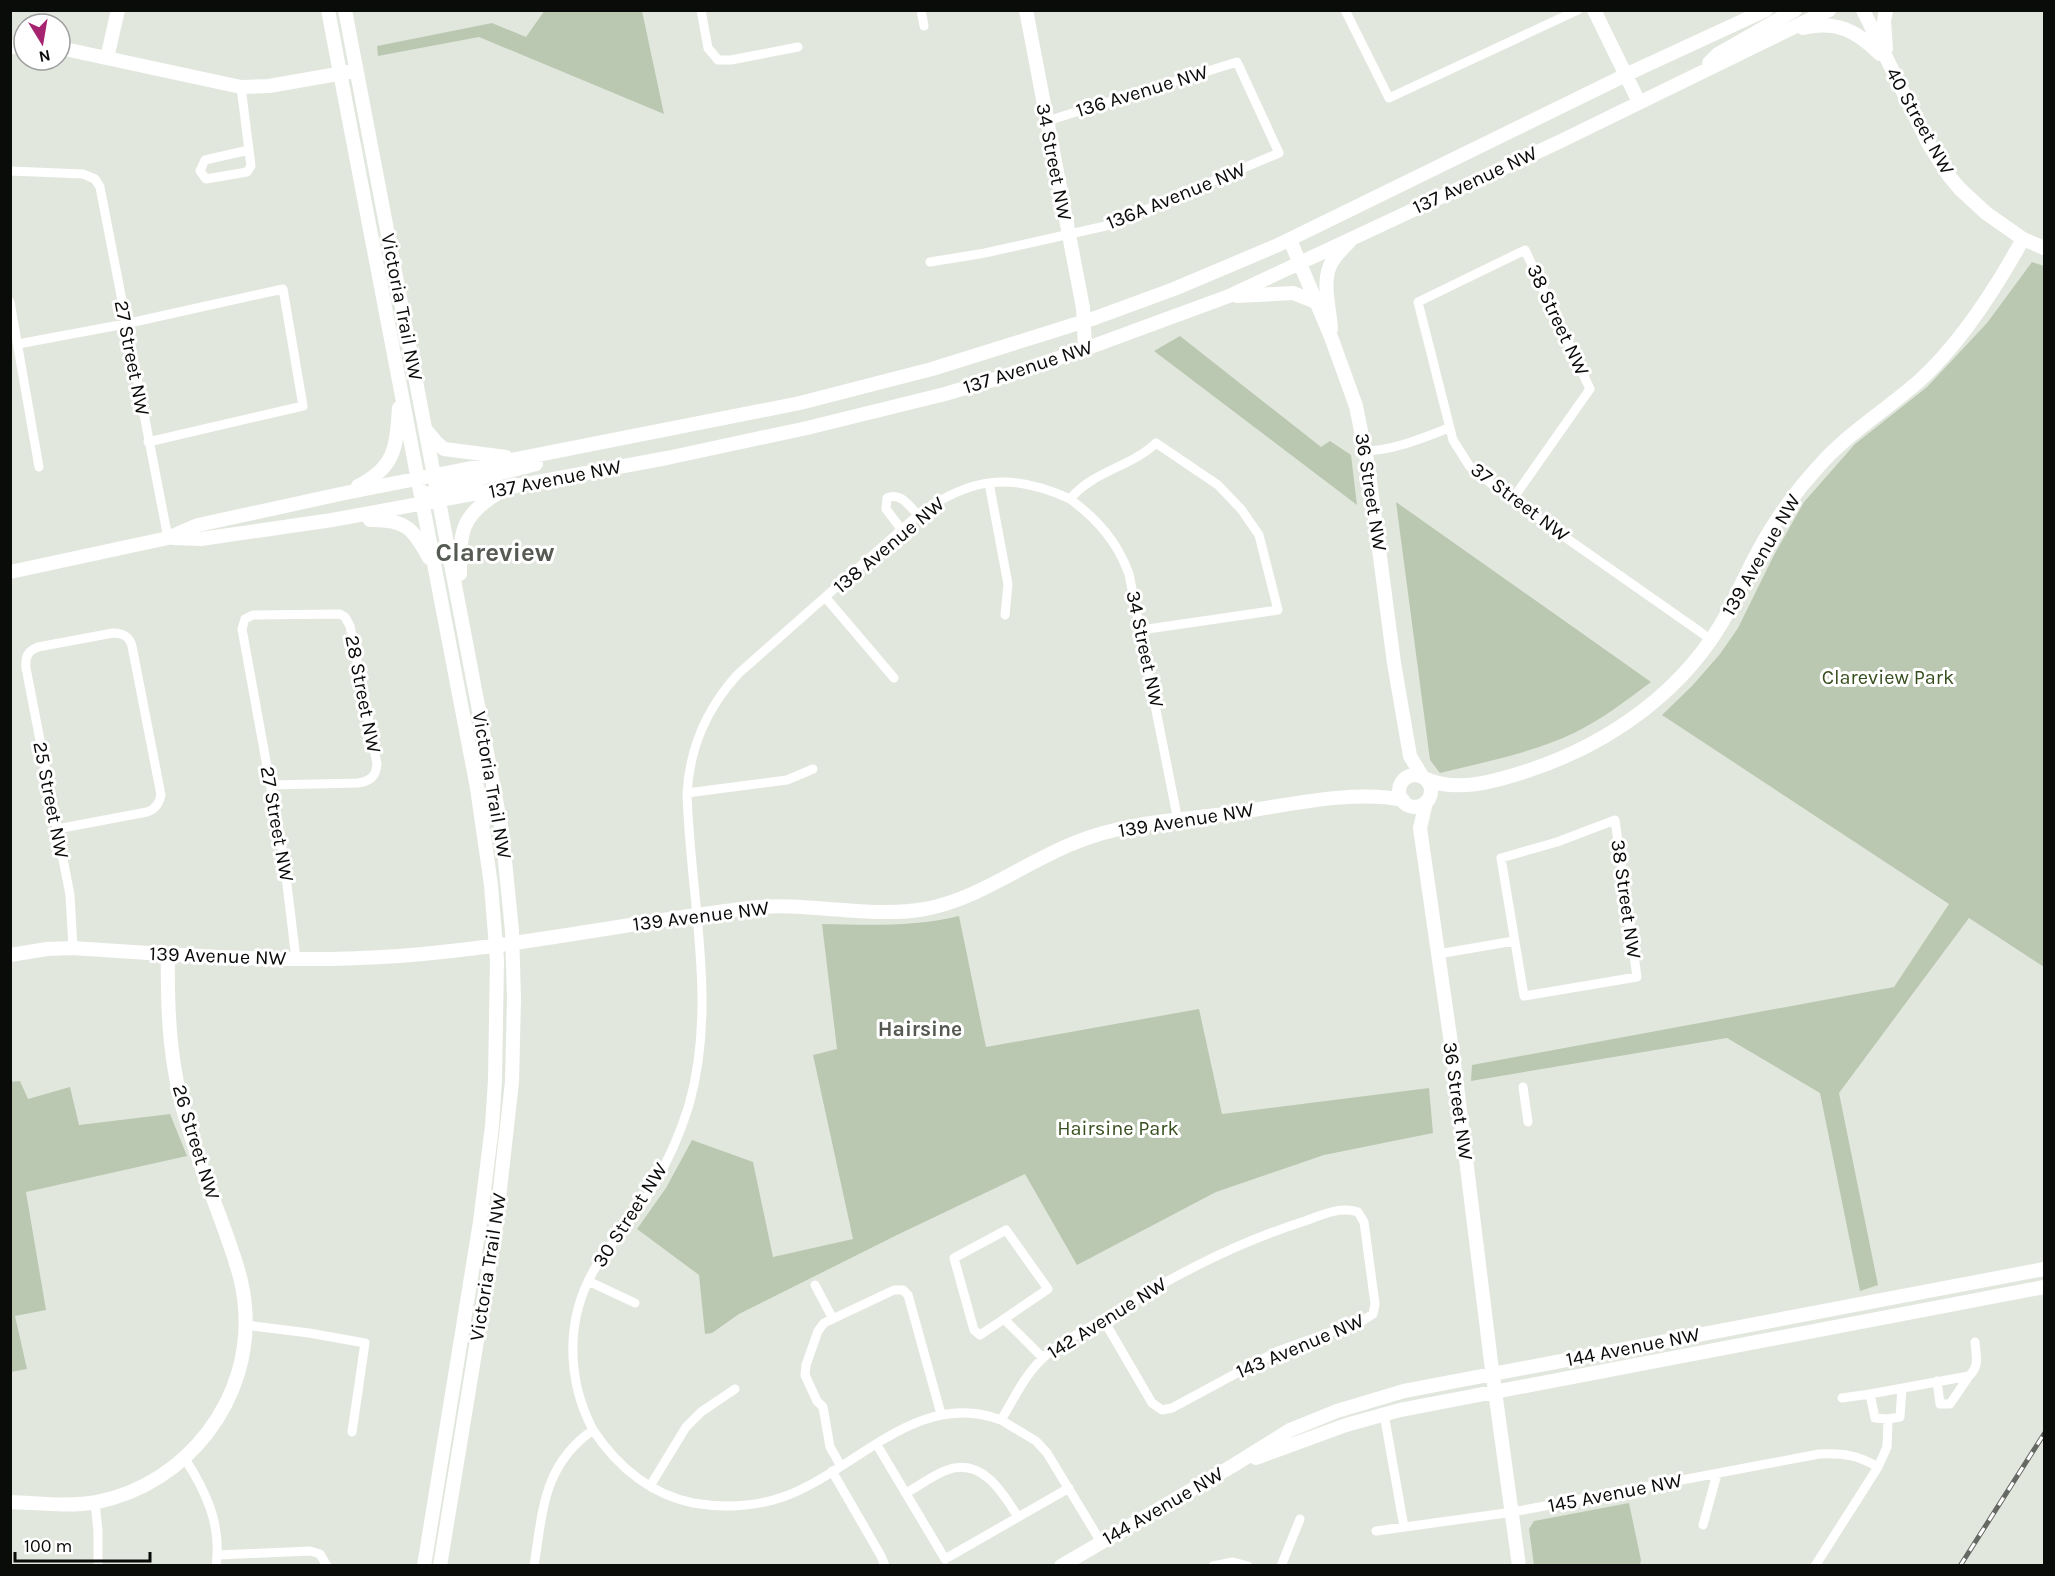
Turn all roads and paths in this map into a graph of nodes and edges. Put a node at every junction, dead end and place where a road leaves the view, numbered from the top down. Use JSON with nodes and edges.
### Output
{"nodes":[{"id":1,"x":118,"y":10,"type":"edge"},
{"id":2,"x":328,"y":10,"type":"edge"},
{"id":3,"x":345,"y":10,"type":"edge"},
{"id":4,"x":700,"y":10,"type":"edge"},
{"id":5,"x":921,"y":10,"type":"edge"},
{"id":6,"x":1026,"y":10,"type":"edge"},
{"id":7,"x":1345,"y":10,"type":"edge"},
{"id":8,"x":1578,"y":10,"type":"edge"},
{"id":9,"x":1594,"y":10,"type":"edge"},
{"id":10,"x":1766,"y":10,"type":"edge"},
{"id":11,"x":1795,"y":10,"type":"edge"},
{"id":12,"x":1829,"y":10,"type":"edge"},
{"id":13,"x":1863,"y":10,"type":"edge"},
{"id":14,"x":1886,"y":10,"type":"edge"},
{"id":15,"x":924,"y":26,"type":"dead end"},
{"id":16,"x":1784,"y":33,"type":"junction"},
{"id":17,"x":798,"y":47,"type":"dead end"},
{"id":18,"x":72,"y":51,"type":"edge"},
{"id":19,"x":107,"y":58,"type":"junction"},
{"id":20,"x":1888,"y":62,"type":"junction"},
{"id":21,"x":1705,"y":70,"type":"junction"},
{"id":22,"x":357,"y":71,"type":"junction"},
{"id":23,"x":340,"y":74,"type":"junction"},
{"id":24,"x":1626,"y":76,"type":"junction"},
{"id":25,"x":241,"y":87,"type":"junction"},
{"id":26,"x":1639,"y":102,"type":"junction"},
{"id":27,"x":1047,"y":121,"type":"junction"},
{"id":28,"x":249,"y":150,"type":"junction"},
{"id":29,"x":1279,"y":153,"type":"joint"},
{"id":30,"x":10,"y":171,"type":"edge"},
{"id":31,"x":1068,"y":234,"type":"junction"},
{"id":32,"x":1352,"y":238,"type":"junction"},
{"id":33,"x":2023,"y":239,"type":"junction"},
{"id":34,"x":1290,"y":240,"type":"junction"},
{"id":35,"x":2044,"y":248,"type":"edge"},
{"id":36,"x":1525,"y":250,"type":"joint"},
{"id":37,"x":930,"y":262,"type":"dead end"},
{"id":38,"x":1299,"y":262,"type":"junction"},
{"id":39,"x":1229,"y":296,"type":"junction"},
{"id":40,"x":10,"y":302,"type":"edge"},
{"id":41,"x":1316,"y":302,"type":"junction"},
{"id":42,"x":1085,"y":321,"type":"junction"},
{"id":43,"x":125,"y":324,"type":"junction"},
{"id":44,"x":1331,"y":337,"type":"junction"},
{"id":45,"x":18,"y":344,"type":"junction"},
{"id":46,"x":1086,"y":349,"type":"junction"},
{"id":47,"x":401,"y":391,"type":"junction"},
{"id":48,"x":1449,"y":428,"type":"junction"},
{"id":49,"x":426,"y":429,"type":"junction"},
{"id":50,"x":625,"y":439,"type":"junction"},
{"id":51,"x":148,"y":442,"type":"junction"},
{"id":52,"x":1366,"y":451,"type":"junction"},
{"id":53,"x":520,"y":459,"type":"junction"},
{"id":54,"x":39,"y":467,"type":"dead end"},
{"id":55,"x":434,"y":474,"type":"junction"},
{"id":56,"x":418,"y":477,"type":"junction"},
{"id":57,"x":989,"y":483,"type":"junction"},
{"id":58,"x":508,"y":488,"type":"junction"},
{"id":59,"x":345,"y":493,"type":"junction"},
{"id":60,"x":438,"y":495,"type":"junction"},
{"id":61,"x":1070,"y":499,"type":"junction"},
{"id":62,"x":1512,"y":500,"type":"junction"},
{"id":63,"x":423,"y":504,"type":"junction"},
{"id":64,"x":918,"y":515,"type":"junction"},
{"id":65,"x":332,"y":520,"type":"junction"},
{"id":66,"x":903,"y":530,"type":"junction"},
{"id":67,"x":168,"y":538,"type":"junction"},
{"id":68,"x":10,"y":572,"type":"edge"},
{"id":69,"x":436,"y":573,"type":"junction"},
{"id":70,"x":826,"y":598,"type":"junction"},
{"id":71,"x":459,"y":603,"type":"junction"},
{"id":72,"x":340,"y":614,"type":"joint"},
{"id":73,"x":1005,"y":615,"type":"dead end"},
{"id":74,"x":1141,"y":630,"type":"junction"},
{"id":75,"x":1711,"y":640,"type":"junction"},
{"id":76,"x":894,"y":678,"type":"dead end"},
{"id":77,"x":716,"y":700,"type":"joint"},
{"id":78,"x":1410,"y":756,"type":"junction"},
{"id":79,"x":813,"y":769,"type":"dead end"},
{"id":80,"x":1424,"y":778,"type":"junction"},
{"id":81,"x":1405,"y":779,"type":"junction"},
{"id":82,"x":271,"y":785,"type":"junction"},
{"id":83,"x":1455,"y":786,"type":"junction"},
{"id":84,"x":687,"y":793,"type":"junction"},
{"id":85,"x":1375,"y":797,"type":"junction"},
{"id":86,"x":1427,"y":800,"type":"junction"},
{"id":87,"x":1405,"y":802,"type":"junction"},
{"id":88,"x":1178,"y":820,"type":"junction"},
{"id":89,"x":1420,"y":828,"type":"junction"},
{"id":90,"x":57,"y":829,"type":"junction"},
{"id":91,"x":696,"y":916,"type":"junction"},
{"id":92,"x":1514,"y":941,"type":"junction"},
{"id":93,"x":513,"y":944,"type":"junction"},
{"id":94,"x":496,"y":946,"type":"junction"},
{"id":95,"x":73,"y":948,"type":"junction"},
{"id":96,"x":168,"y":954,"type":"junction"},
{"id":97,"x":1438,"y":954,"type":"junction"},
{"id":98,"x":10,"y":955,"type":"edge"},
{"id":99,"x":296,"y":959,"type":"junction"},
{"id":100,"x":1522,"y":1087,"type":"dead end"},
{"id":101,"x":1528,"y":1122,"type":"dead end"},
{"id":102,"x":1358,"y":1212,"type":"joint"},
{"id":103,"x":2044,"y":1269,"type":"edge"},
{"id":104,"x":588,"y":1281,"type":"junction"},
{"id":105,"x":815,"y":1285,"type":"dead end"},
{"id":106,"x":2044,"y":1287,"type":"edge"},
{"id":107,"x":635,"y":1304,"type":"dead end"},
{"id":108,"x":833,"y":1319,"type":"junction"},
{"id":109,"x":1004,"y":1319,"type":"junction"},
{"id":110,"x":1103,"y":1319,"type":"junction"},
{"id":111,"x":245,"y":1325,"type":"junction"},
{"id":112,"x":1975,"y":1342,"type":"dead end"},
{"id":113,"x":1043,"y":1358,"type":"junction"},
{"id":114,"x":1493,"y":1374,"type":"junction"},
{"id":115,"x":1969,"y":1376,"type":"junction"},
{"id":116,"x":1937,"y":1382,"type":"junction"},
{"id":117,"x":1902,"y":1388,"type":"junction"},
{"id":118,"x":735,"y":1389,"type":"dead end"},
{"id":119,"x":1496,"y":1392,"type":"junction"},
{"id":120,"x":1870,"y":1394,"type":"junction"},
{"id":121,"x":1842,"y":1398,"type":"dead end"},
{"id":122,"x":941,"y":1414,"type":"junction"},
{"id":123,"x":1384,"y":1414,"type":"junction"},
{"id":124,"x":1888,"y":1419,"type":"junction"},
{"id":125,"x":1001,"y":1420,"type":"junction"},
{"id":126,"x":593,"y":1430,"type":"junction"},
{"id":127,"x":352,"y":1432,"type":"dead end"},
{"id":128,"x":877,"y":1445,"type":"junction"},
{"id":129,"x":185,"y":1459,"type":"junction"},
{"id":130,"x":1234,"y":1465,"type":"junction"},
{"id":131,"x":1878,"y":1467,"type":"junction"},
{"id":132,"x":837,"y":1468,"type":"junction"},
{"id":133,"x":1717,"y":1474,"type":"junction"},
{"id":134,"x":650,"y":1486,"type":"junction"},
{"id":135,"x":1069,"y":1488,"type":"junction"},
{"id":136,"x":906,"y":1493,"type":"junction"},
{"id":137,"x":10,"y":1502,"type":"edge"},
{"id":138,"x":95,"y":1502,"type":"junction"},
{"id":139,"x":1513,"y":1512,"type":"junction"},
{"id":140,"x":1018,"y":1517,"type":"junction"},
{"id":141,"x":1300,"y":1519,"type":"dead end"},
{"id":142,"x":1703,"y":1525,"type":"dead end"},
{"id":143,"x":1404,"y":1527,"type":"junction"},
{"id":144,"x":1376,"y":1531,"type":"dead end"},
{"id":145,"x":1101,"y":1542,"type":"junction"},
{"id":146,"x":217,"y":1560,"type":"edge"},
{"id":147,"x":325,"y":1561,"type":"edge"},
{"id":148,"x":99,"y":1566,"type":"edge"},
{"id":149,"x":424,"y":1566,"type":"edge"},
{"id":150,"x":440,"y":1566,"type":"edge"},
{"id":151,"x":534,"y":1566,"type":"edge"},
{"id":152,"x":885,"y":1566,"type":"edge"},
{"id":153,"x":1061,"y":1566,"type":"edge"},
{"id":154,"x":1213,"y":1566,"type":"edge"},
{"id":155,"x":1248,"y":1566,"type":"edge"},
{"id":156,"x":1281,"y":1566,"type":"edge"},
{"id":157,"x":1519,"y":1566,"type":"edge"},
{"id":158,"x":1815,"y":1566,"type":"edge"}],
"edges":[{"from":1,"to":19,"type":"main road"},
{"from":2,"to":23,"type":"main road","name":"Victoria Trail NW"},
{"from":3,"to":22,"type":"main road","name":"Victoria Trail NW"},
{"from":4,"to":17,"type":"street"},
{"from":5,"to":15,"type":"street"},
{"from":6,"to":27,"type":"main road","name":"34 Street NW"},
{"from":7,"to":8,"type":"street"},
{"from":9,"to":24,"type":"main road"},
{"from":10,"to":24,"type":"main road","name":"137 Avenue NW"},
{"from":11,"to":21,"type":"main road"},
{"from":12,"to":16,"type":"main road","name":"137 Avenue NW"},
{"from":13,"to":20,"type":"main road","name":"40 Street NW"},
{"from":14,"to":20,"type":"main road"},
{"from":16,"to":20,"type":"main road"},
{"from":16,"to":21,"type":"main road","name":"137 Avenue NW"},
{"from":18,"to":19,"type":"main road"},
{"from":19,"to":25,"type":"main road"},
{"from":20,"to":33,"type":"main road","name":"40 Street NW"},
{"from":21,"to":26,"type":"main road","name":"137 Avenue NW"},
{"from":22,"to":23,"type":"main road"},
{"from":22,"to":49,"type":"main road","name":"Victoria Trail NW"},
{"from":23,"to":25,"type":"main road"},
{"from":23,"to":47,"type":"main road","name":"Victoria Trail NW"},
{"from":24,"to":26,"type":"main road"},
{"from":24,"to":34,"type":"main road","name":"137 Avenue NW"},
{"from":25,"to":28,"type":"street"},
{"from":26,"to":32,"type":"main road","name":"137 Avenue NW"},
{"from":27,"to":29,"type":"street","name":"136 Avenue NW"},
{"from":27,"to":31,"type":"main road","name":"34 Street NW"},
{"from":28,"to":28,"type":"street"},
{"from":29,"to":31,"type":"street","name":"136A Avenue NW"},
{"from":30,"to":43,"type":"street","name":"27 Street NW"},
{"from":31,"to":37,"type":"street","name":"136A Avenue NW"},
{"from":31,"to":42,"type":"main road","name":"34 Street NW"},
{"from":32,"to":38,"type":"main road","name":"137 Avenue NW"},
{"from":32,"to":44,"type":"main road"},
{"from":33,"to":35,"type":"main road"},
{"from":33,"to":75,"type":"main road","name":"139 Avenue NW"},
{"from":34,"to":38,"type":"main road","name":"36 Street NW"},
{"from":34,"to":42,"type":"main road","name":"137 Avenue NW"},
{"from":36,"to":48,"type":"street","name":"37 Street NW"},
{"from":36,"to":62,"type":"street","name":"38 Street NW"},
{"from":38,"to":39,"type":"main road","name":"137 Avenue NW"},
{"from":38,"to":41,"type":"main road","name":"36 Street NW"},
{"from":39,"to":41,"type":"main road"},
{"from":39,"to":46,"type":"main road","name":"137 Avenue NW"},
{"from":40,"to":45,"type":"street"},
{"from":41,"to":44,"type":"main road","name":"36 Street NW"},
{"from":42,"to":46,"type":"main road","name":"34 Street NW"},
{"from":42,"to":50,"type":"main road","name":"137 Avenue NW"},
{"from":43,"to":45,"type":"street"},
{"from":43,"to":51,"type":"street","name":"27 Street NW"},
{"from":43,"to":51,"type":"street"},
{"from":44,"to":52,"type":"main road","name":"36 Street NW"},
{"from":45,"to":54,"type":"street"},
{"from":46,"to":58,"type":"main road","name":"137 Avenue NW"},
{"from":47,"to":56,"type":"main road","name":"Victoria Trail NW"},
{"from":47,"to":59,"type":"main road"},
{"from":48,"to":52,"type":"street"},
{"from":48,"to":62,"type":"street","name":"37 Street NW"},
{"from":49,"to":53,"type":"main road"},
{"from":49,"to":55,"type":"main road","name":"Victoria Trail NW"},
{"from":50,"to":53,"type":"main road","name":"137 Avenue NW"},
{"from":50,"to":60,"type":"main road"},
{"from":51,"to":67,"type":"street","name":"27 Street NW"},
{"from":52,"to":78,"type":"main road","name":"36 Street NW"},
{"from":53,"to":55,"type":"main road","name":"137 Avenue NW"},
{"from":55,"to":56,"type":"main road","name":"137 Avenue NW"},
{"from":55,"to":60,"type":"main road","name":"Victoria Trail NW"},
{"from":56,"to":59,"type":"main road","name":"137 Avenue NW"},
{"from":56,"to":63,"type":"main road","name":"Victoria Trail NW"},
{"from":57,"to":61,"type":"street","name":"138 Avenue NW"},
{"from":57,"to":64,"type":"street","name":"138 Avenue NW"},
{"from":57,"to":73,"type":"street"},
{"from":58,"to":60,"type":"main road","name":"137 Avenue NW"},
{"from":58,"to":71,"type":"main road"},
{"from":59,"to":67,"type":"main road","name":"137 Avenue NW"},
{"from":60,"to":63,"type":"main road","name":"137 Avenue NW"},
{"from":60,"to":71,"type":"main road","name":"Victoria Trail NW"},
{"from":61,"to":74,"type":"street","name":"34 Street NW"},
{"from":61,"to":74,"type":"street"},
{"from":62,"to":75,"type":"street","name":"37 Street NW"},
{"from":63,"to":65,"type":"main road","name":"137 Avenue NW"},
{"from":63,"to":69,"type":"main road","name":"Victoria Trail NW"},
{"from":64,"to":66,"type":"street","name":"138 Avenue NW"},
{"from":64,"to":66,"type":"street"},
{"from":65,"to":67,"type":"main road","name":"137 Avenue NW"},
{"from":65,"to":69,"type":"main road"},
{"from":66,"to":70,"type":"street","name":"138 Avenue NW"},
{"from":67,"to":68,"type":"main road","name":"137 Avenue NW"},
{"from":69,"to":94,"type":"main road","name":"Victoria Trail NW"},
{"from":70,"to":76,"type":"street","name":"138 Avenue NW"},
{"from":70,"to":77,"type":"street","name":"138 Avenue NW"},
{"from":71,"to":93,"type":"main road","name":"Victoria Trail NW"},
{"from":72,"to":82,"type":"street","name":"27 Street NW"},
{"from":72,"to":82,"type":"street","name":"28 Street NW"},
{"from":74,"to":88,"type":"street","name":"34 Street NW"},
{"from":75,"to":83,"type":"main road","name":"139 Avenue NW"},
{"from":77,"to":84,"type":"street","name":"30 Street NW"},
{"from":78,"to":80,"type":"main road","name":"36 Street NW"},
{"from":78,"to":81,"type":"main road","name":"36 Street NW"},
{"from":79,"to":84,"type":"street"},
{"from":80,"to":81,"type":"main road"},
{"from":80,"to":83,"type":"main road","name":"139 Avenue NW"},
{"from":80,"to":86,"type":"main road"},
{"from":81,"to":85,"type":"main road","name":"139 Avenue NW"},
{"from":81,"to":87,"type":"main road"},
{"from":82,"to":99,"type":"street","name":"27 Street NW"},
{"from":83,"to":86,"type":"main road","name":"139 Avenue NW"},
{"from":84,"to":91,"type":"street","name":"30 Street NW"},
{"from":85,"to":87,"type":"main road","name":"139 Avenue NW"},
{"from":85,"to":88,"type":"main road","name":"139 Avenue NW"},
{"from":86,"to":87,"type":"main road"},
{"from":86,"to":89,"type":"main road","name":"36 Street NW"},
{"from":87,"to":89,"type":"main road","name":"36 Street NW"},
{"from":88,"to":91,"type":"main road","name":"139 Avenue NW"},
{"from":89,"to":97,"type":"main road","name":"36 Street NW"},
{"from":90,"to":90,"type":"street","name":"25 Street NW"},
{"from":90,"to":95,"type":"street","name":"25 Street NW"},
{"from":91,"to":93,"type":"main road","name":"139 Avenue NW"},
{"from":91,"to":104,"type":"street","name":"30 Street NW"},
{"from":92,"to":92,"type":"street","name":"38 Street NW"},
{"from":92,"to":97,"type":"street"},
{"from":93,"to":94,"type":"main road","name":"139 Avenue NW"},
{"from":93,"to":150,"type":"main road","name":"Victoria Trail NW"},
{"from":94,"to":99,"type":"main road","name":"139 Avenue NW"},
{"from":94,"to":149,"type":"main road","name":"Victoria Trail NW"},
{"from":95,"to":96,"type":"main road","name":"139 Avenue NW"},
{"from":95,"to":98,"type":"main road","name":"139 Avenue NW"},
{"from":96,"to":99,"type":"main road","name":"139 Avenue NW"},
{"from":96,"to":111,"type":"main road","name":"26 Street NW"},
{"from":97,"to":114,"type":"main road","name":"36 Street NW"},
{"from":100,"to":101,"type":"street"},
{"from":102,"to":110,"type":"street","name":"142 Avenue NW"},
{"from":102,"to":110,"type":"street","name":"143 Avenue NW"},
{"from":103,"to":114,"type":"main road","name":"144 Avenue NW"},
{"from":104,"to":107,"type":"street","name":"30 Street NW"},
{"from":104,"to":126,"type":"street","name":"30 Street NW"},
{"from":105,"to":108,"type":"street"},
{"from":106,"to":119,"type":"main road","name":"144 Avenue NW"},
{"from":108,"to":122,"type":"street"},
{"from":108,"to":132,"type":"street"},
{"from":109,"to":109,"type":"street"},
{"from":109,"to":113,"type":"street"},
{"from":110,"to":113,"type":"street","name":"142 Avenue NW"},
{"from":111,"to":127,"type":"street"},
{"from":111,"to":129,"type":"main road","name":"26 Street NW"},
{"from":112,"to":115,"type":"street"},
{"from":113,"to":125,"type":"street","name":"142 Avenue NW"},
{"from":114,"to":119,"type":"main road","name":"36 Street NW"},
{"from":114,"to":130,"type":"main road","name":"144 Avenue NW"},
{"from":115,"to":116,"type":"street"},
{"from":115,"to":116,"type":"street"},
{"from":116,"to":117,"type":"street"},
{"from":117,"to":120,"type":"street"},
{"from":117,"to":124,"type":"street"},
{"from":118,"to":134,"type":"street"},
{"from":119,"to":123,"type":"main road","name":"144 Avenue NW"},
{"from":119,"to":139,"type":"main road","name":"36 Street NW"},
{"from":120,"to":121,"type":"street"},
{"from":120,"to":124,"type":"street"},
{"from":122,"to":125,"type":"street"},
{"from":122,"to":128,"type":"street"},
{"from":123,"to":130,"type":"main road","name":"144 Avenue NW"},
{"from":123,"to":143,"type":"street"},
{"from":124,"to":131,"type":"street"},
{"from":125,"to":135,"type":"street"},
{"from":126,"to":134,"type":"street"},
{"from":126,"to":151,"type":"street"},
{"from":128,"to":132,"type":"street"},
{"from":128,"to":136,"type":"street"},
{"from":129,"to":138,"type":"main road"},
{"from":129,"to":146,"type":"street"},
{"from":130,"to":145,"type":"main road","name":"144 Avenue NW"},
{"from":131,"to":133,"type":"street","name":"145 Avenue NW"},
{"from":131,"to":158,"type":"street"},
{"from":132,"to":134,"type":"street"},
{"from":132,"to":152,"type":"street"},
{"from":133,"to":139,"type":"street","name":"145 Avenue NW"},
{"from":133,"to":142,"type":"street","name":"145 Avenue NW"},
{"from":135,"to":140,"type":"street"},
{"from":135,"to":145,"type":"street"},
{"from":136,"to":140,"type":"street"},
{"from":136,"to":140,"type":"street"},
{"from":137,"to":138,"type":"main road"},
{"from":138,"to":148,"type":"street"},
{"from":139,"to":143,"type":"street","name":"145 Avenue NW"},
{"from":139,"to":157,"type":"main road","name":"36 Street NW"},
{"from":141,"to":156,"type":"street"},
{"from":143,"to":144,"type":"street","name":"145 Avenue NW"},
{"from":145,"to":153,"type":"main road","name":"144 Avenue NW"},
{"from":146,"to":147,"type":"street"},
{"from":154,"to":155,"type":"street"}]}
